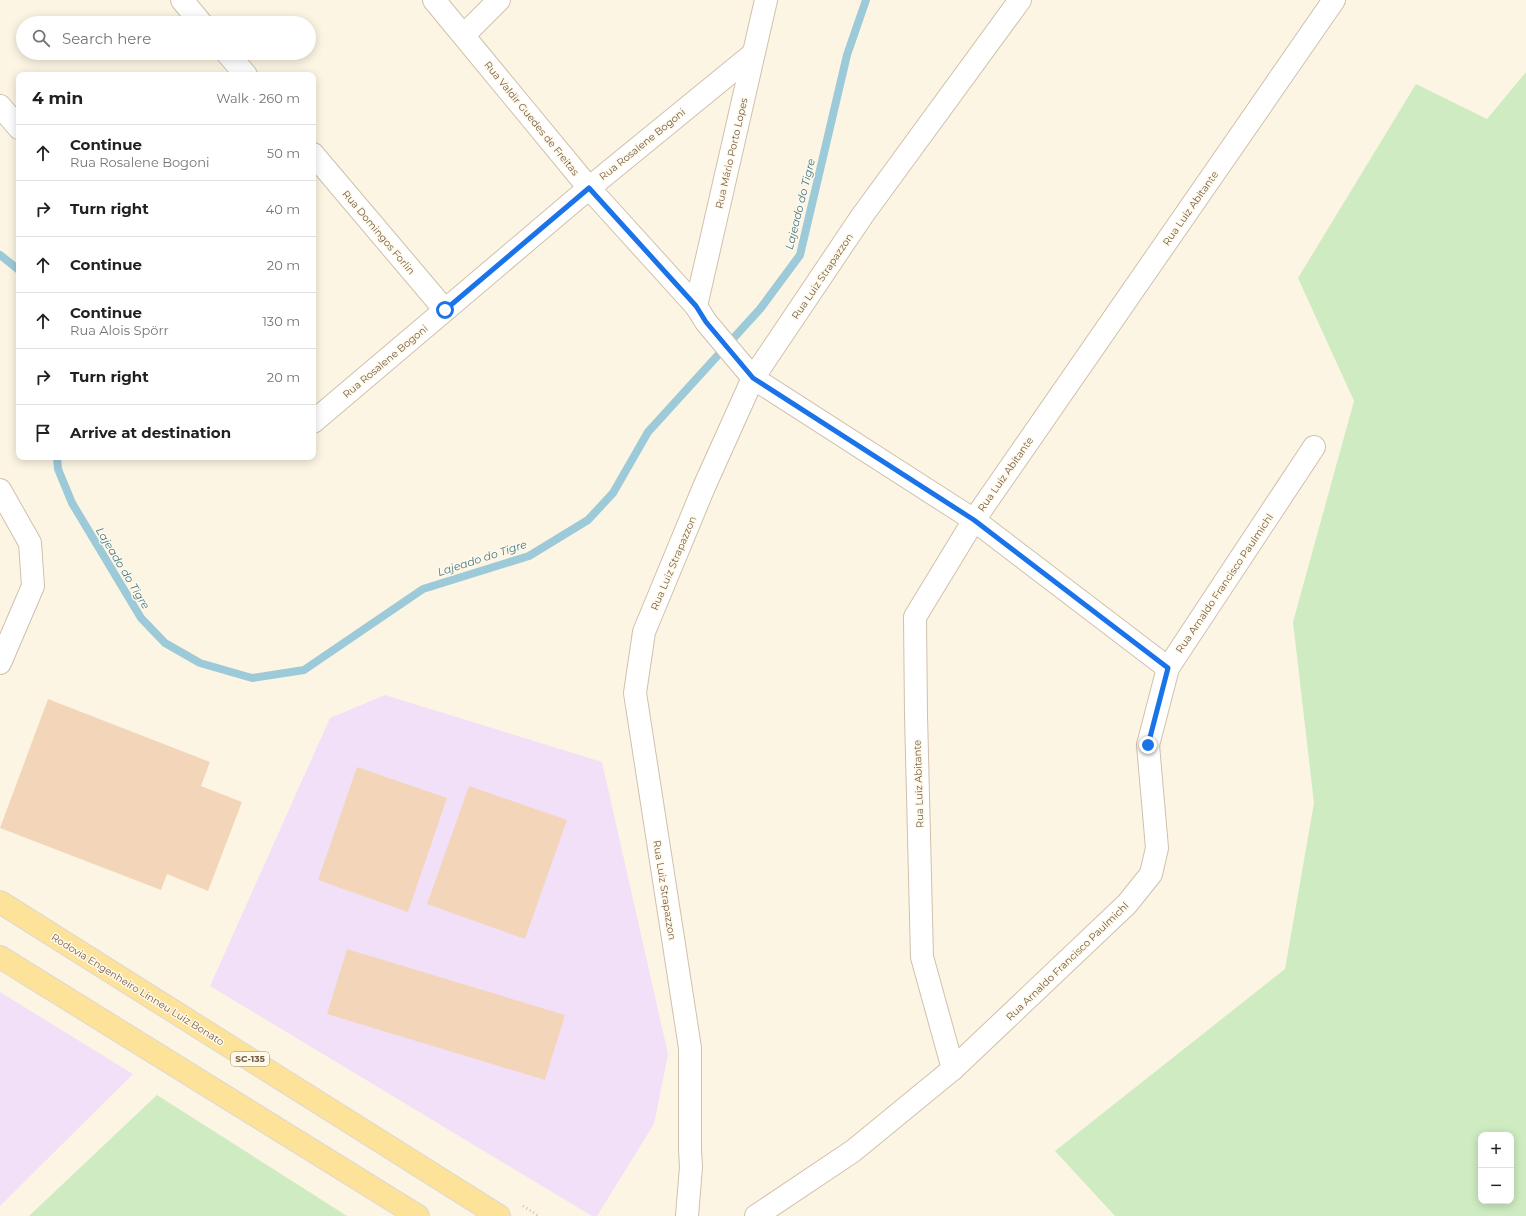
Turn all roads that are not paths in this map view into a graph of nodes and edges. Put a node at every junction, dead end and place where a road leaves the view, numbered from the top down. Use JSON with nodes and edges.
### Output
{"nodes":[{"id":1,"x":182,"y":0,"type":"edge"},
{"id":2,"x":434,"y":0,"type":"edge"},
{"id":3,"x":499,"y":0,"type":"edge"},
{"id":4,"x":766,"y":0,"type":"edge"},
{"id":5,"x":1020,"y":0,"type":"edge"},
{"id":6,"x":1334,"y":0,"type":"edge"},
{"id":7,"x":195,"y":16,"type":"edge"},
{"id":8,"x":464,"y":35,"type":"junction"},
{"id":9,"x":753,"y":54,"type":"junction"},
{"id":10,"x":233,"y":60,"type":"edge"},
{"id":11,"x":243,"y":72,"type":"edge"},
{"id":12,"x":0,"y":106,"type":"edge"},
{"id":13,"x":16,"y":125,"type":"edge"},
{"id":14,"x":316,"y":158,"type":"edge"},
{"id":15,"x":589,"y":188,"type":"junction"},
{"id":16,"x":445,"y":310,"type":"junction"},
{"id":17,"x":701,"y":314,"type":"junction"},
{"id":18,"x":753,"y":378,"type":"junction"},
{"id":19,"x":316,"y":419,"type":"edge"},
{"id":20,"x":1314,"y":447,"type":"dead end"},
{"id":21,"x":0,"y":490,"type":"edge"},
{"id":22,"x":974,"y":520,"type":"junction"},
{"id":23,"x":0,"y":663,"type":"edge"},
{"id":24,"x":1168,"y":668,"type":"junction"},
{"id":25,"x":0,"y":902,"type":"edge"},
{"id":26,"x":0,"y":957,"type":"edge"},
{"id":27,"x":953,"y":1069,"type":"junction"},
{"id":28,"x":418,"y":1216,"type":"edge"},
{"id":29,"x":499,"y":1216,"type":"edge"},
{"id":30,"x":688,"y":1216,"type":"edge"},
{"id":31,"x":756,"y":1216,"type":"edge"}],
"edges":[{"from":1,"to":7,"type":"street"},
{"from":2,"to":8,"type":"street","name":"Rua Valdir Guedes de Freitas"},
{"from":3,"to":8,"type":"street"},
{"from":4,"to":9,"type":"street","name":"Rua Mário Porto Lopes"},
{"from":5,"to":18,"type":"street","name":"Rua Luiz Strapazzon"},
{"from":6,"to":22,"type":"street","name":"Rua Luiz Abitante"},
{"from":8,"to":15,"type":"street","name":"Rua Valdir Guedes de Freitas"},
{"from":9,"to":15,"type":"street","name":"Rua Rosalene Bogoni"},
{"from":9,"to":17,"type":"street","name":"Rua Mário Porto Lopes"},
{"from":10,"to":11,"type":"street"},
{"from":12,"to":13,"type":"street"},
{"from":14,"to":16,"type":"street","name":"Rua Domingos Forlin"},
{"from":15,"to":16,"type":"street","name":"Rua Rosalene Bogoni"},
{"from":15,"to":17,"type":"street","name":"Rua Valdir Guedes de Freitas"},
{"from":16,"to":19,"type":"street","name":"Rua Rosalene Bogoni"},
{"from":17,"to":18,"type":"street","name":"Rua Valdir Guedes de Freitas"},
{"from":18,"to":22,"type":"street","name":"Rua Valdir Guedes de Freitas"},
{"from":18,"to":30,"type":"street","name":"Rua Luiz Strapazzon"},
{"from":20,"to":24,"type":"street","name":"Rua Arnaldo Francisco Paulmichl"},
{"from":21,"to":23,"type":"street"},
{"from":22,"to":24,"type":"street","name":"Rua Valdir Guedes de Freitas"},
{"from":22,"to":27,"type":"street","name":"Rua Luiz Abitante"},
{"from":24,"to":27,"type":"street","name":"Rua Arnaldo Francisco Paulmichl"},
{"from":25,"to":29,"type":"main road","name":"Rodovia Engenheiro Linneu Luiz Bonato","number":"SC-135"},
{"from":26,"to":28,"type":"main road"},
{"from":27,"to":31,"type":"street","name":"Rua Arnaldo Francisco Paulmichl"}]}
